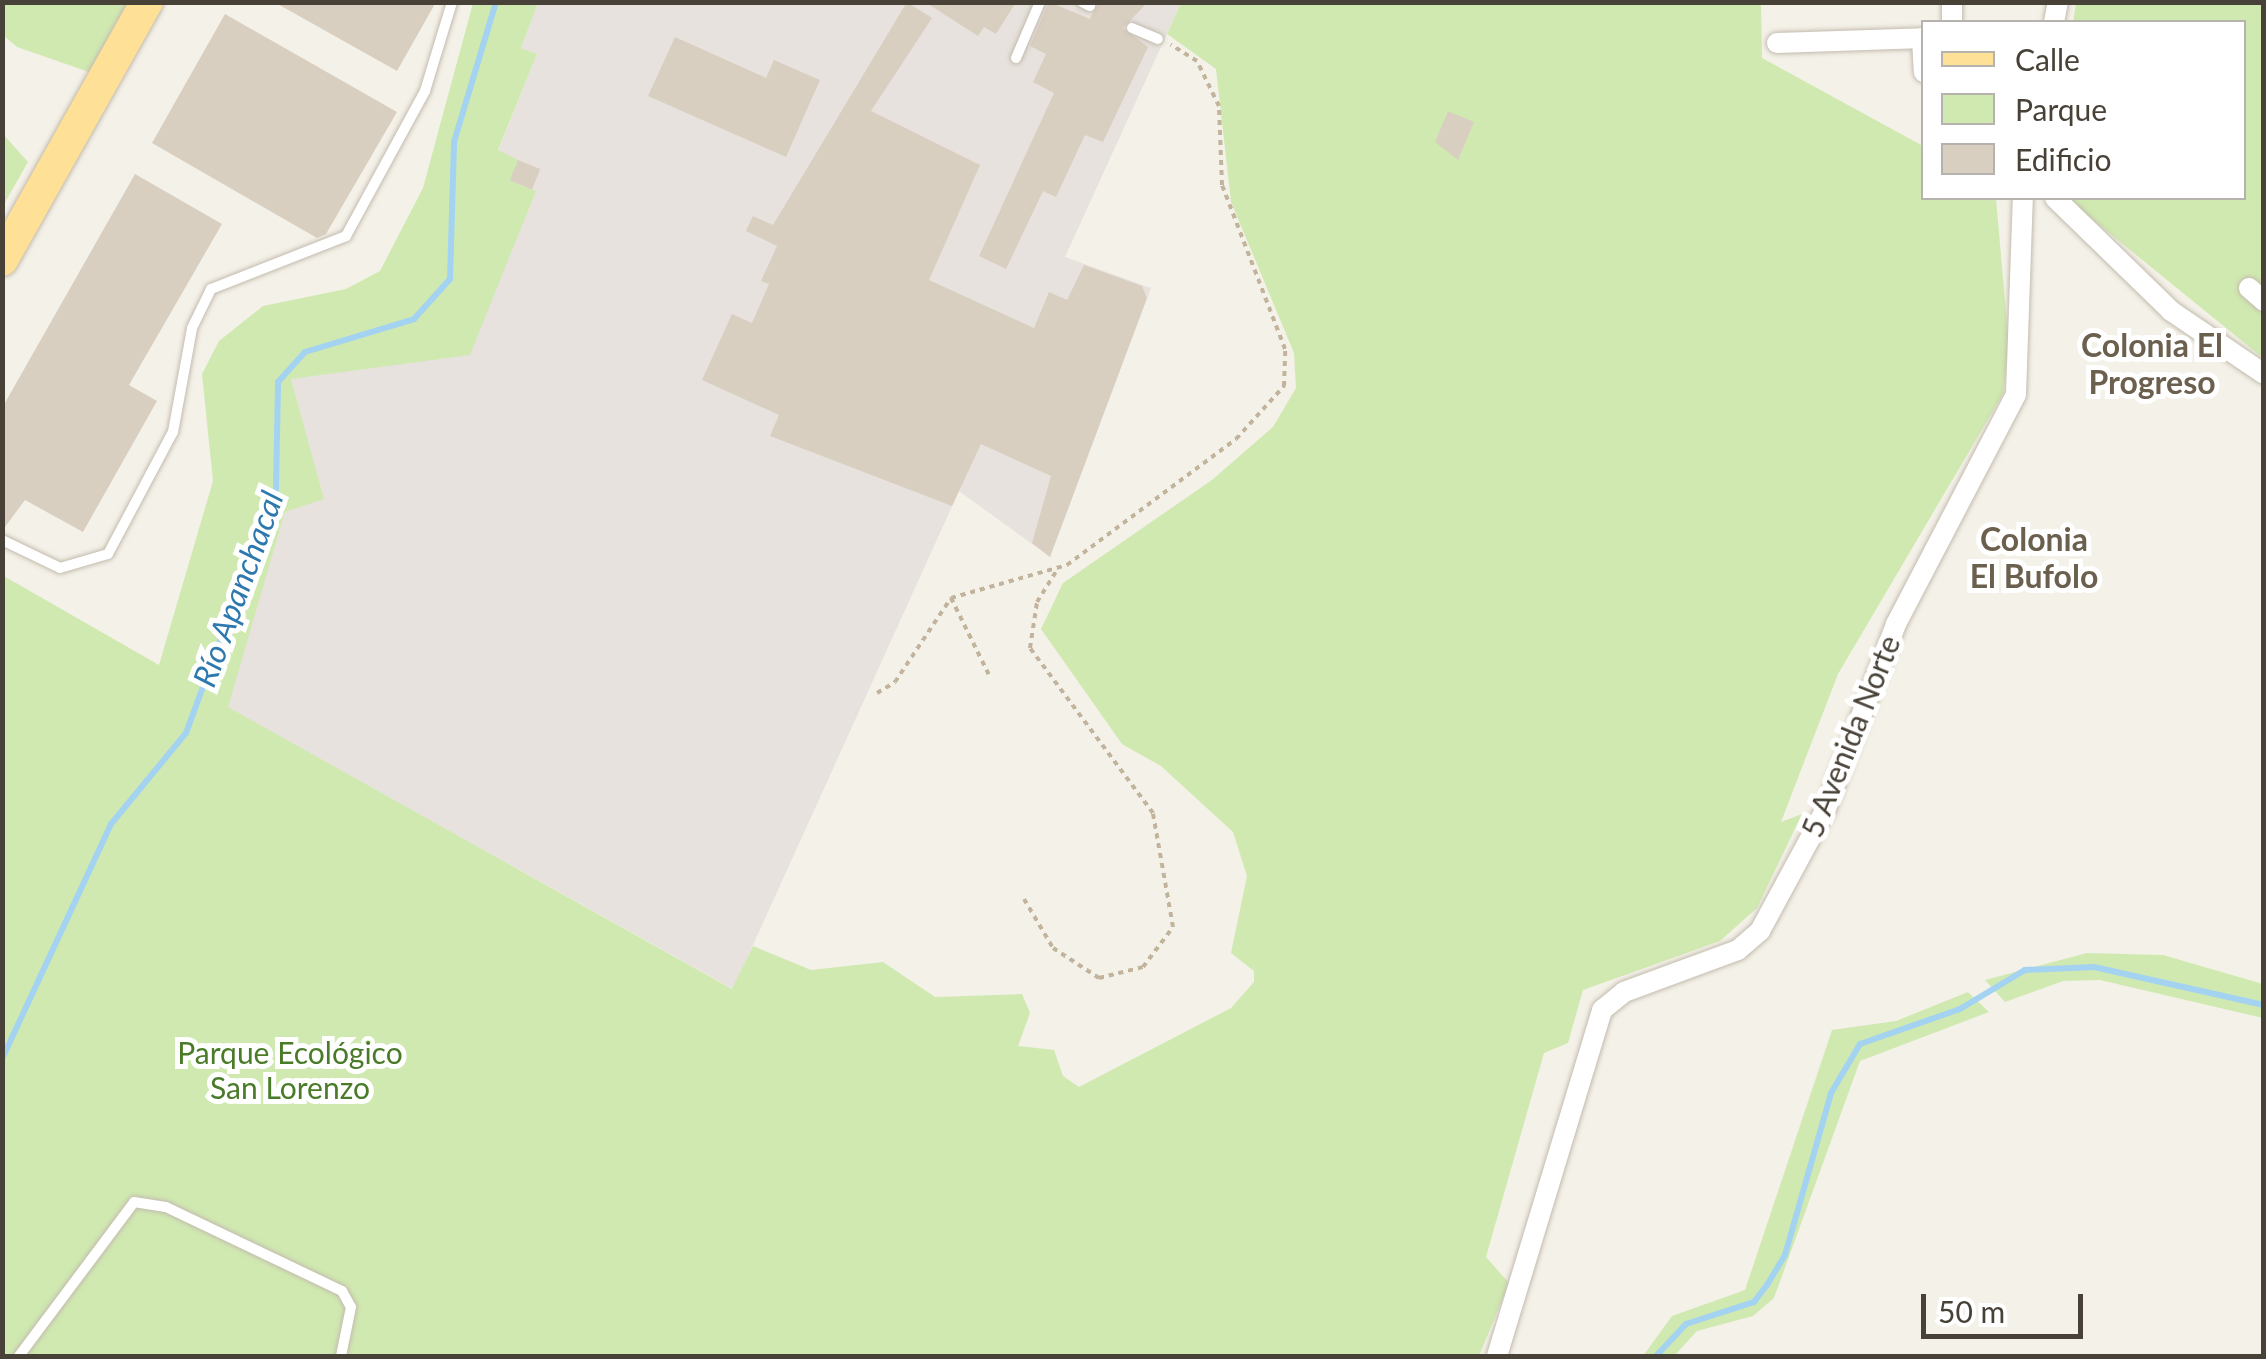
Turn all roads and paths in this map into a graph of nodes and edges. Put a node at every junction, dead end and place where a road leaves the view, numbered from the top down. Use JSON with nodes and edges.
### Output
{"nodes":[{"id":1,"x":147,"y":2,"type":"edge"},
{"id":2,"x":452,"y":2,"type":"edge"},
{"id":3,"x":1040,"y":2,"type":"edge"},
{"id":4,"x":1132,"y":28,"type":"dead end"},
{"id":5,"x":1158,"y":38,"type":"joint"},
{"id":6,"x":1921,"y":38,"type":"edge"},
{"id":7,"x":1777,"y":43,"type":"dead end"},
{"id":8,"x":1016,"y":58,"type":"dead end"},
{"id":9,"x":2023,"y":200,"type":"edge"},
{"id":10,"x":2057,"y":200,"type":"edge"},
{"id":11,"x":2,"y":260,"type":"edge"},
{"id":12,"x":2264,"y":374,"type":"edge"},
{"id":13,"x":2,"y":540,"type":"edge"},
{"id":14,"x":1056,"y":572,"type":"junction"},
{"id":15,"x":951,"y":598,"type":"junction"},
{"id":16,"x":989,"y":675,"type":"dead end"},
{"id":17,"x":877,"y":693,"type":"dead end"},
{"id":18,"x":1024,"y":899,"type":"dead end"},
{"id":19,"x":19,"y":1356,"type":"edge"},
{"id":20,"x":341,"y":1356,"type":"edge"},
{"id":21,"x":1497,"y":1356,"type":"edge"}],
"edges":[{"from":1,"to":11,"type":"main road"},
{"from":2,"to":13,"type":"lane"},
{"from":3,"to":8,"type":"lane"},
{"from":4,"to":5,"type":"lane"},
{"from":5,"to":14,"type":"path"},
{"from":6,"to":7,"type":"street"},
{"from":9,"to":21,"type":"street","name":"5 Avenida Norte"},
{"from":10,"to":12,"type":"street"},
{"from":14,"to":15,"type":"path"},
{"from":14,"to":18,"type":"path"},
{"from":15,"to":16,"type":"path"},
{"from":15,"to":17,"type":"path"},
{"from":19,"to":20,"type":"lane"}]}
